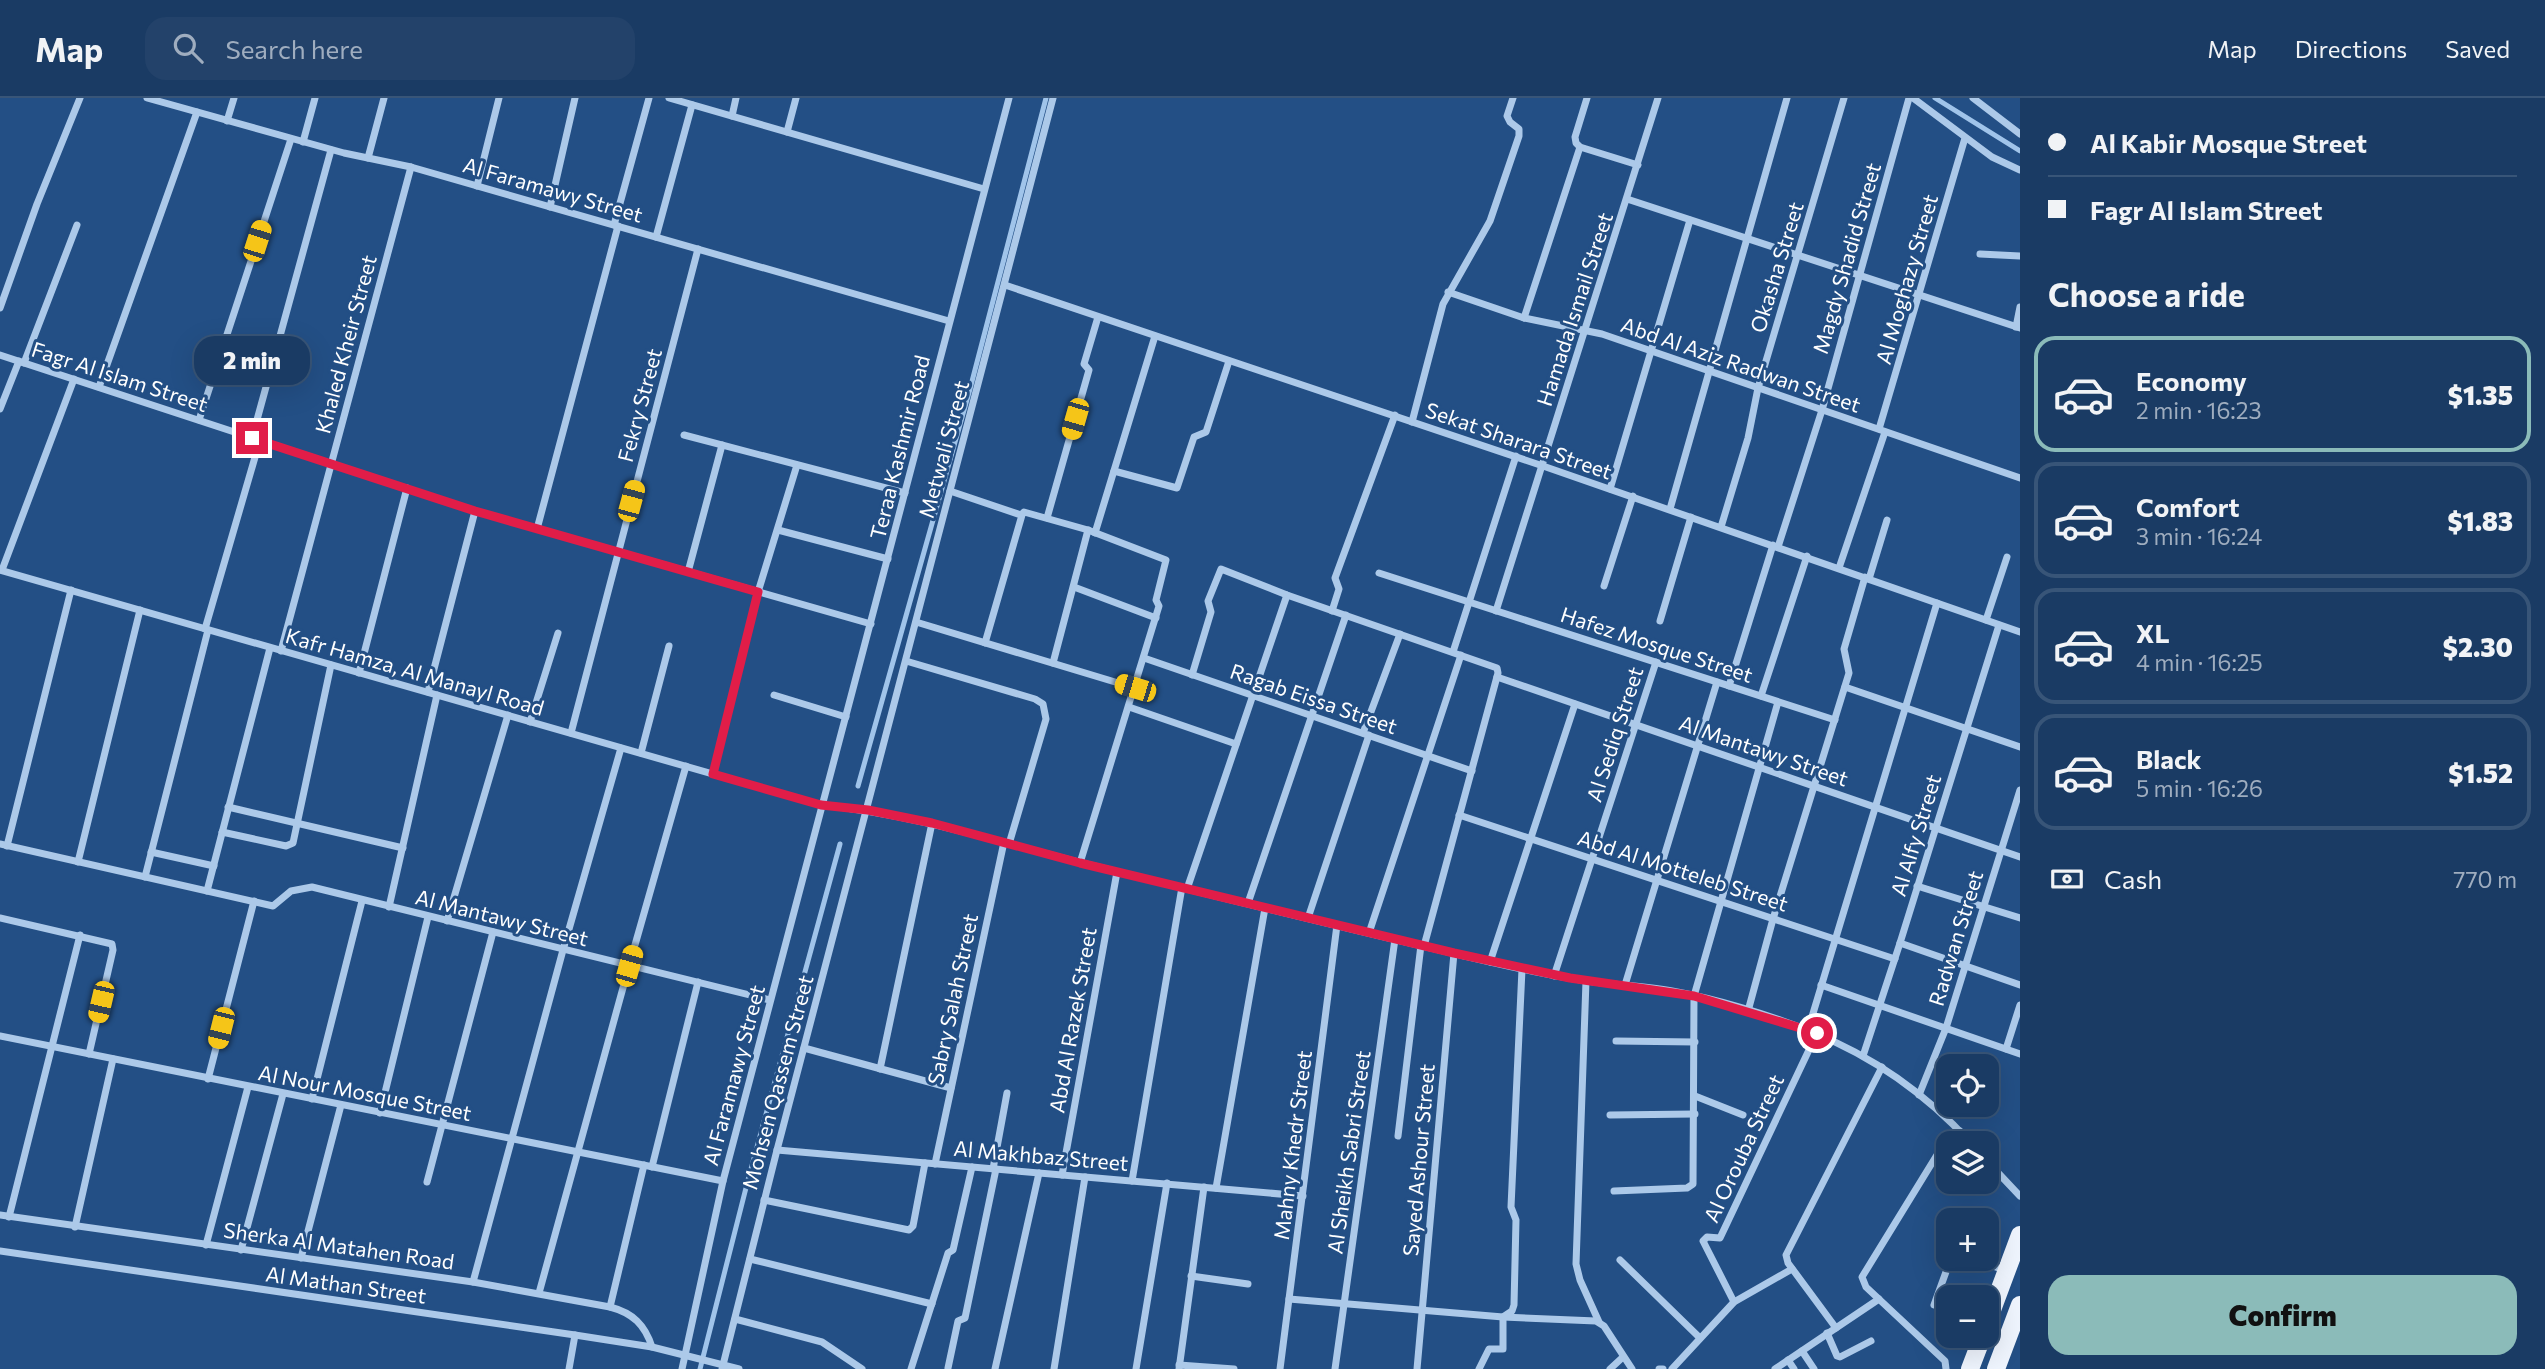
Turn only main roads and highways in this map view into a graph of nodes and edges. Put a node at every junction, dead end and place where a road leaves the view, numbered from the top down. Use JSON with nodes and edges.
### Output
{"nodes":[{"id":1,"x":2020,"y":1235,"type":"edge"},
{"id":2,"x":1999,"y":1292,"type":"edge"},
{"id":3,"x":2020,"y":1305,"type":"edge"},
{"id":4,"x":1978,"y":1348,"type":"edge"},
{"id":5,"x":1970,"y":1369,"type":"edge"},
{"id":6,"x":1996,"y":1369,"type":"edge"}],
"edges":[{"from":1,"to":2,"type":"main road"},
{"from":3,"to":6,"type":"main road"},
{"from":4,"to":5,"type":"main road"}]}
